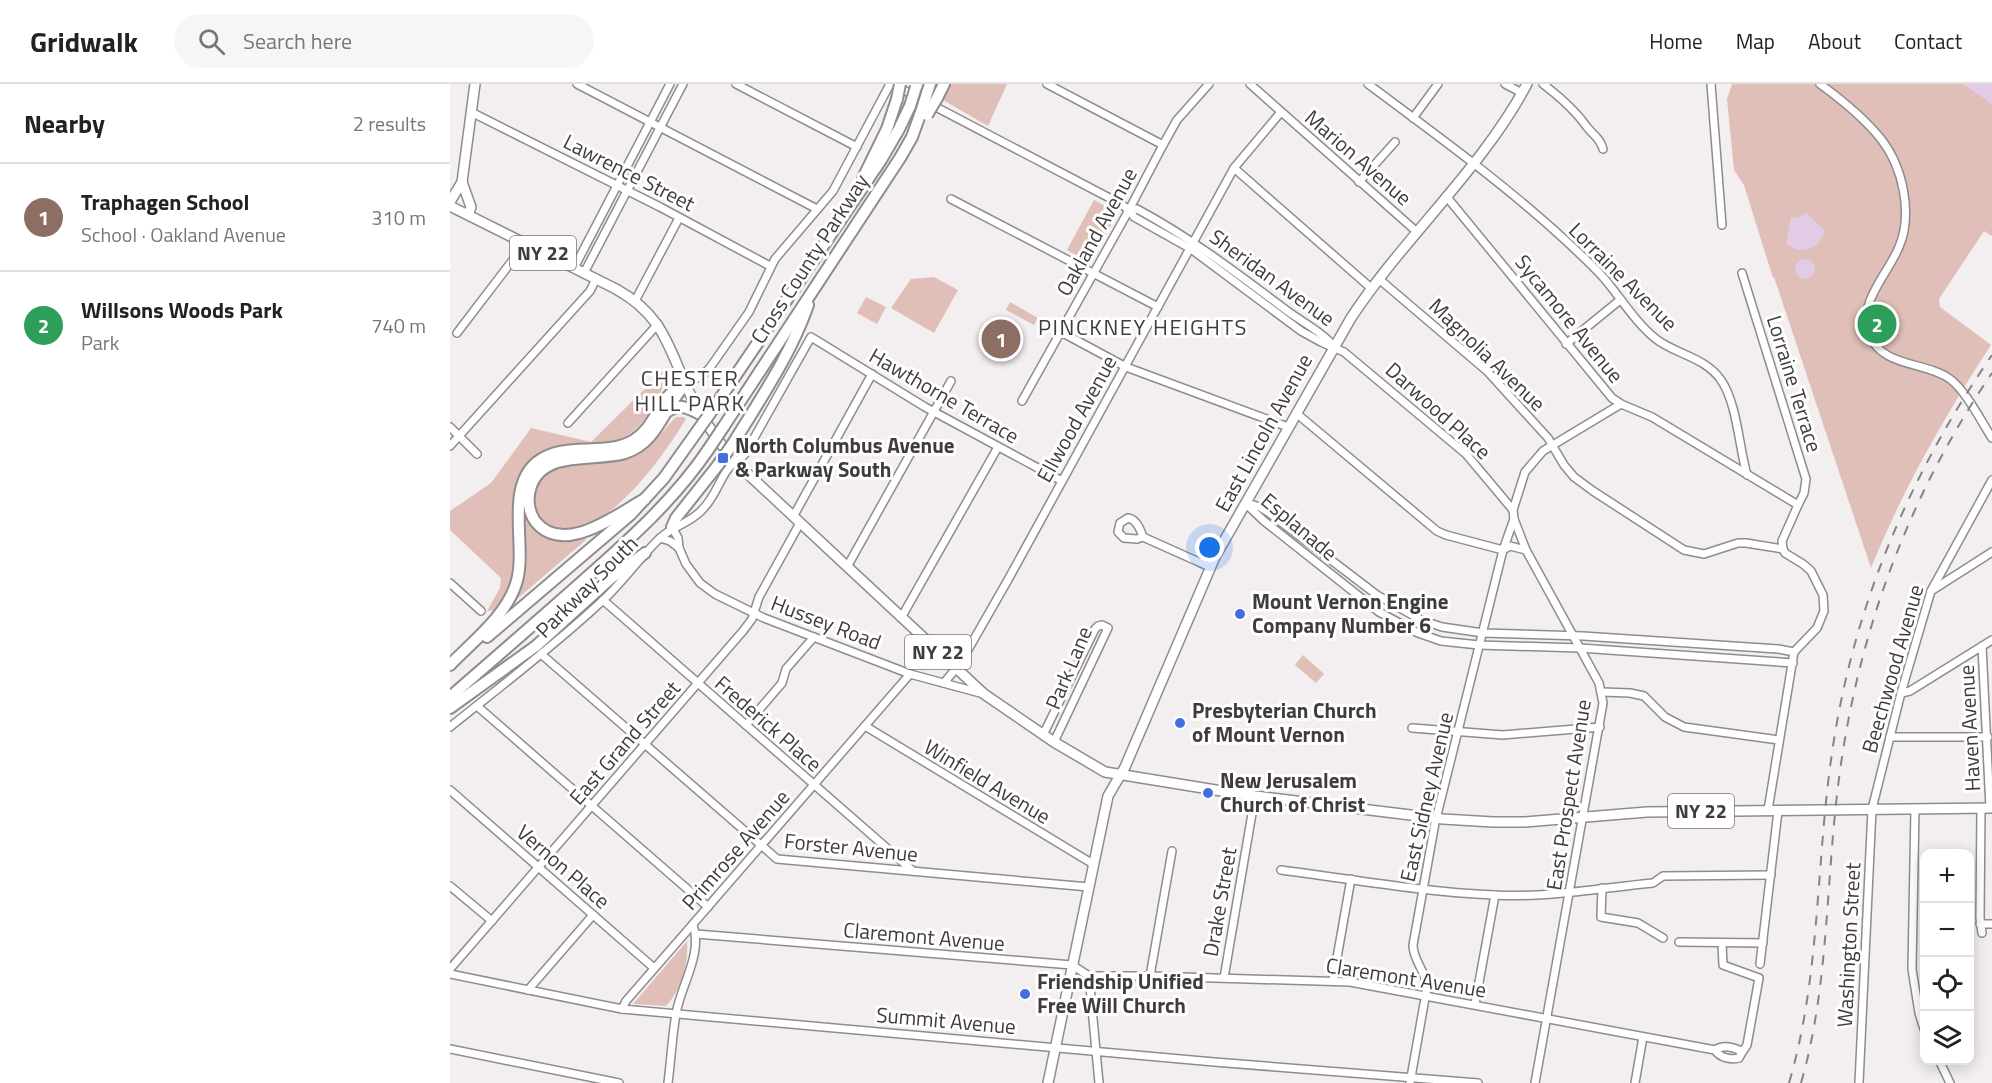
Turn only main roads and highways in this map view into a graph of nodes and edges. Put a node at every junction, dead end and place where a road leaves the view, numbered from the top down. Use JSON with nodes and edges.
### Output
{"nodes":[{"id":1,"x":475,"y":84,"type":"edge"},
{"id":2,"x":900,"y":84,"type":"edge"},
{"id":3,"x":944,"y":84,"type":"edge"},
{"id":4,"x":916,"y":85,"type":"edge"},
{"id":5,"x":1525,"y":89,"type":"edge"},
{"id":6,"x":932,"y":92,"type":"edge"},
{"id":7,"x":462,"y":182,"type":"junction"},
{"id":8,"x":853,"y":201,"type":"junction"},
{"id":9,"x":450,"y":204,"type":"edge"},
{"id":10,"x":468,"y":215,"type":"junction"},
{"id":11,"x":813,"y":291,"type":"junction"},
{"id":12,"x":685,"y":384,"type":"junction"},
{"id":13,"x":668,"y":411,"type":"junction"},
{"id":14,"x":700,"y":414,"type":"junction"},
{"id":15,"x":645,"y":499,"type":"junction"},
{"id":16,"x":672,"y":527,"type":"road end"},
{"id":17,"x":645,"y":553,"type":"road end"},
{"id":18,"x":450,"y":667,"type":"edge"},
{"id":19,"x":450,"y":697,"type":"edge"},
{"id":20,"x":450,"y":708,"type":"edge"},
{"id":21,"x":1120,"y":775,"type":"junction"},
{"id":22,"x":1988,"y":808,"type":"edge"},
{"id":23,"x":1048,"y":1083,"type":"edge"}],
"edges":[{"from":1,"to":7,"type":"main road"},
{"from":2,"to":8,"type":"highway","bridge":true},
{"from":3,"to":6,"type":"highway","name":"Cross County Parkway"},
{"from":4,"to":8,"type":"highway","name":"Cross County Parkway","bridge":true},
{"from":5,"to":21,"type":"main road","name":"East Lincoln Avenue"},
{"from":6,"to":11,"type":"highway","name":"Cross County Parkway","bridge":true},
{"from":7,"to":9,"type":"main road"},
{"from":7,"to":10,"type":"main road"},
{"from":8,"to":15,"type":"highway","name":"Cross County Parkway","bridge":true},
{"from":9,"to":10,"type":"main road","number":"NY 22"},
{"from":10,"to":12,"type":"main road","number":"NY 22"},
{"from":11,"to":16,"type":"highway","bridge":true},
{"from":11,"to":19,"type":"highway","name":"Cross County Parkway","bridge":true},
{"from":12,"to":13,"type":"highway"},
{"from":12,"to":14,"type":"main road","number":"NY 22"},
{"from":12,"to":18,"type":"highway"},
{"from":13,"to":14,"type":"highway"},
{"from":13,"to":15,"type":"highway"},
{"from":14,"to":21,"type":"main road","number":"NY 22"},
{"from":15,"to":18,"type":"highway","name":"Cross County Parkway"},
{"from":17,"to":20,"type":"highway"},
{"from":21,"to":22,"type":"main road","number":"NY 22"},
{"from":21,"to":23,"type":"main road","name":"East Lincoln Avenue"}]}
